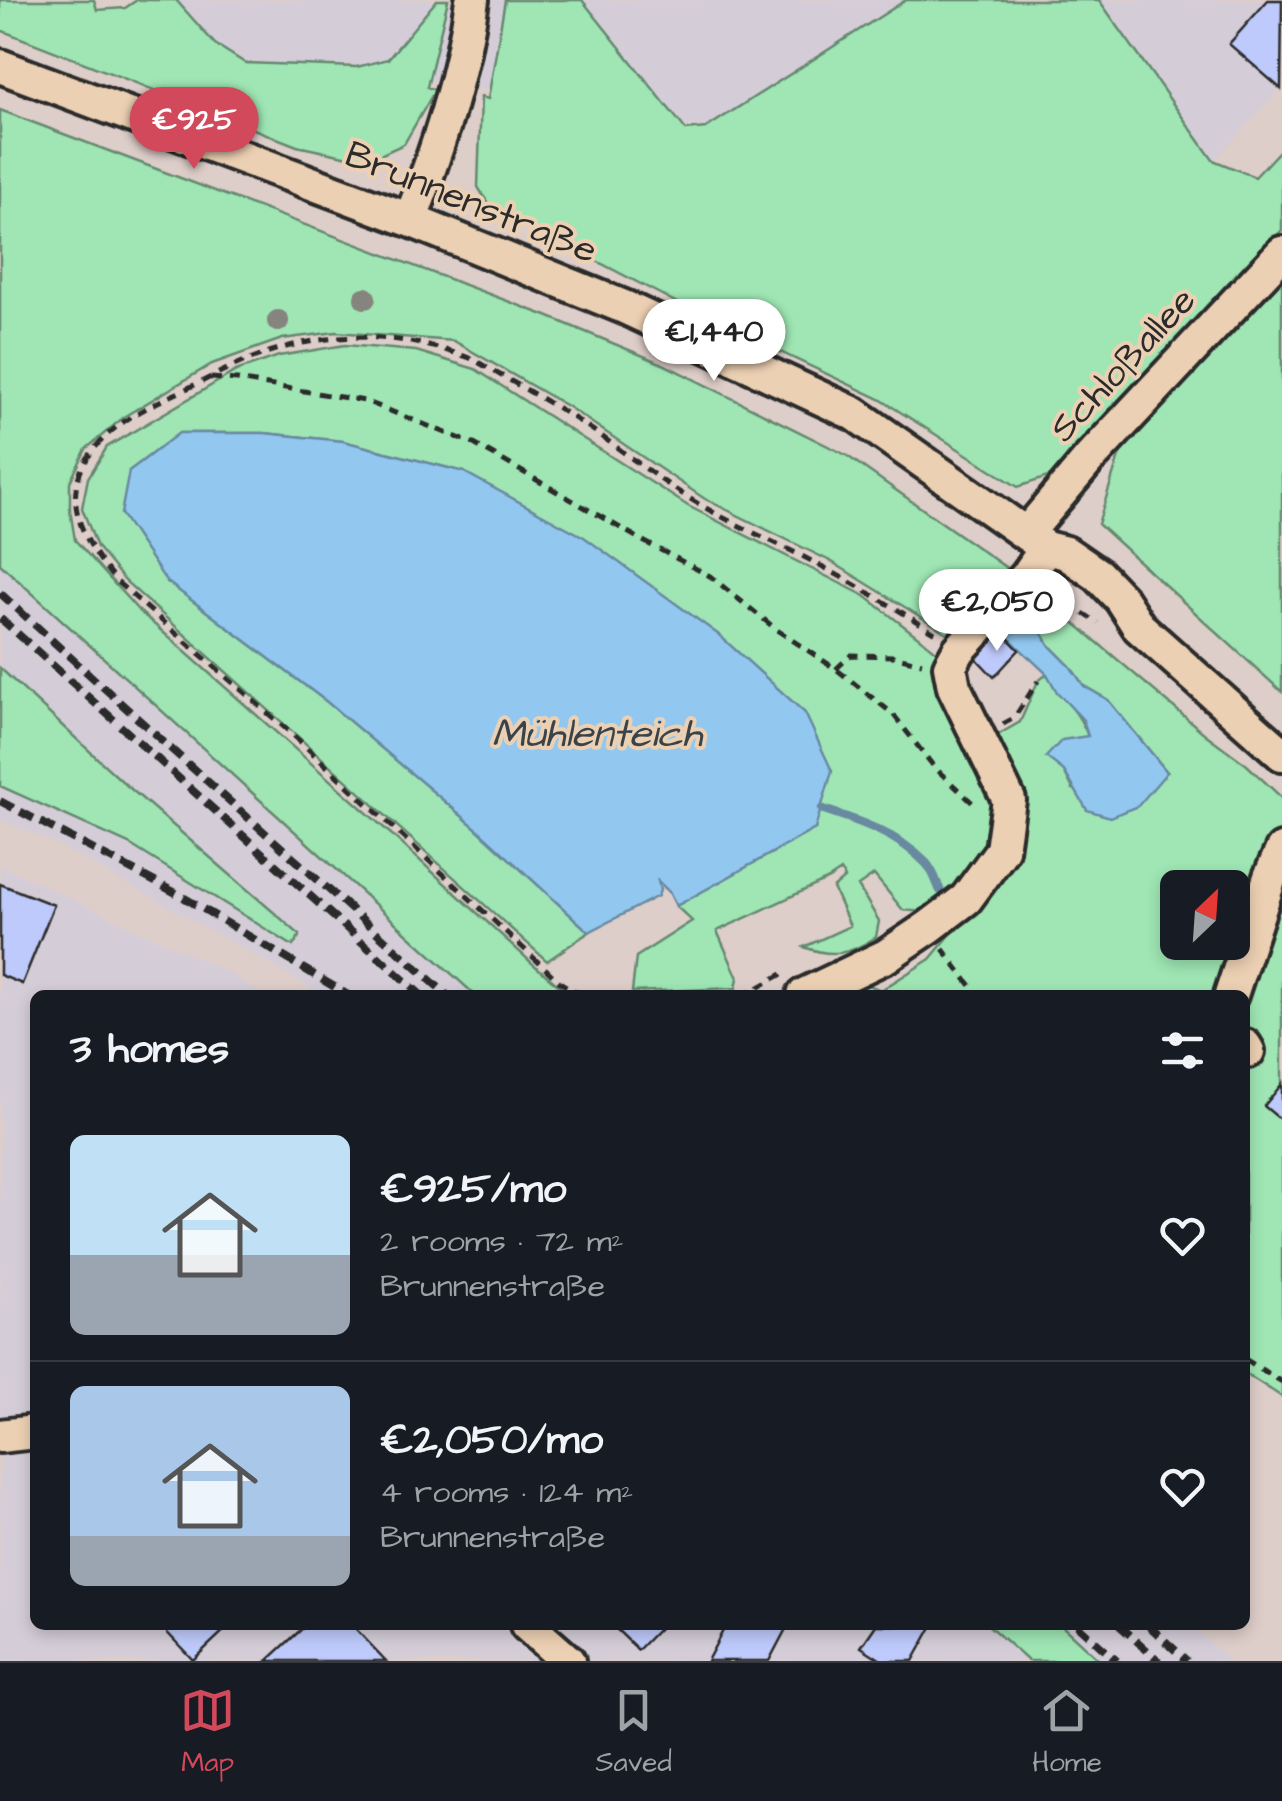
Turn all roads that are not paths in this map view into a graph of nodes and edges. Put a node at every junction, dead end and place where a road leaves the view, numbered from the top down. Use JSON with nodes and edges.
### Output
{"nodes":[{"id":1,"x":472,"y":0,"type":"edge"},
{"id":2,"x":0,"y":66,"type":"edge"},
{"id":3,"x":410,"y":220,"type":"junction"},
{"id":4,"x":1282,"y":253,"type":"edge"},
{"id":5,"x":1036,"y":541,"type":"junction"},
{"id":6,"x":1282,"y":754,"type":"edge"},
{"id":7,"x":1282,"y":850,"type":"edge"},
{"id":8,"x":798,"y":982,"type":"edge"},
{"id":9,"x":1233,"y":990,"type":"edge"},
{"id":10,"x":30,"y":1433,"type":"edge"},
{"id":11,"x":0,"y":1436,"type":"edge"},
{"id":12,"x":533,"y":1630,"type":"edge"},
{"id":13,"x":568,"y":1661,"type":"edge"}],
"edges":[{"from":1,"to":3,"type":"street"},
{"from":2,"to":3,"type":"street","name":"Brunnenstraße"},
{"from":3,"to":5,"type":"street","name":"Brunnenstraße"},
{"from":4,"to":5,"type":"street","name":"Schloßallee"},
{"from":5,"to":6,"type":"street","name":"Brunnenstraße"},
{"from":5,"to":8,"type":"street","name":"Schloßallee"},
{"from":7,"to":9,"type":"street"},
{"from":10,"to":11,"type":"street"},
{"from":12,"to":13,"type":"street"}]}
